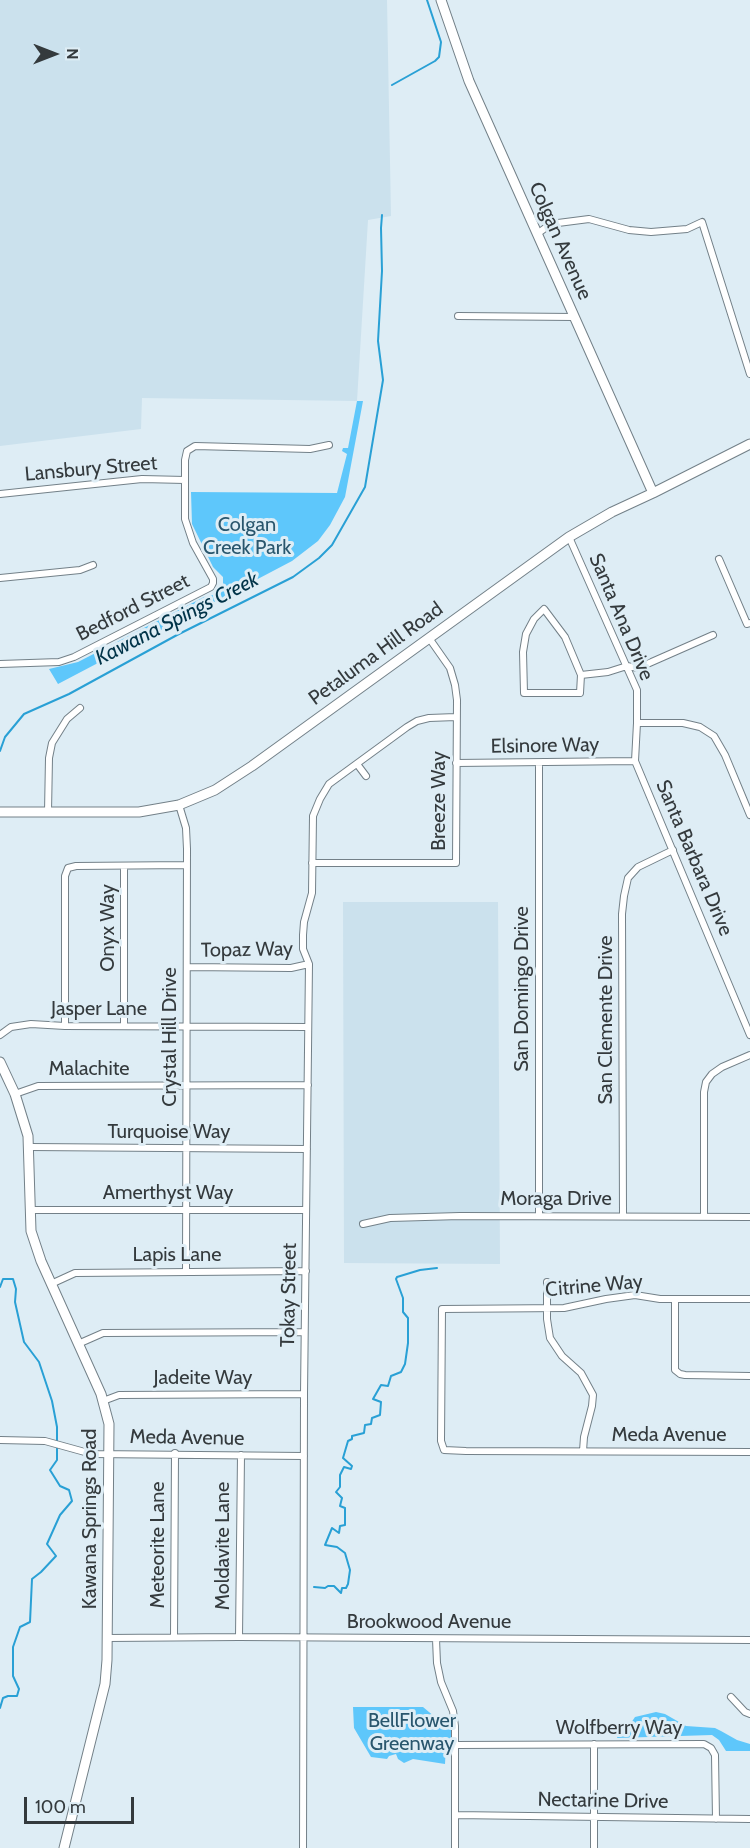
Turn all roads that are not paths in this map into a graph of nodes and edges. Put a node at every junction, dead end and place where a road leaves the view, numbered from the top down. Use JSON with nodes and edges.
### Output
{"nodes":[{"id":1,"x":441,"y":0,"type":"edge"},
{"id":2,"x":537,"y":234,"type":"junction"},
{"id":3,"x":458,"y":316,"type":"dead end"},
{"id":4,"x":574,"y":317,"type":"junction"},
{"id":5,"x":750,"y":374,"type":"edge"},
{"id":6,"x":750,"y":444,"type":"edge"},
{"id":7,"x":329,"y":446,"type":"dead end"},
{"id":8,"x":185,"y":480,"type":"junction"},
{"id":9,"x":653,"y":493,"type":"junction"},
{"id":10,"x":0,"y":494,"type":"edge"},
{"id":11,"x":569,"y":537,"type":"junction"},
{"id":12,"x":719,"y":559,"type":"dead end"},
{"id":13,"x":93,"y":565,"type":"dead end"},
{"id":14,"x":0,"y":578,"type":"edge"},
{"id":15,"x":750,"y":622,"type":"edge"},
{"id":16,"x":713,"y":635,"type":"dead end"},
{"id":17,"x":429,"y":638,"type":"junction"},
{"id":18,"x":0,"y":664,"type":"edge"},
{"id":19,"x":627,"y":666,"type":"junction"},
{"id":20,"x":580,"y":675,"type":"junction"},
{"id":21,"x":80,"y":708,"type":"dead end"},
{"id":22,"x":456,"y":717,"type":"junction"},
{"id":23,"x":637,"y":723,"type":"junction"},
{"id":24,"x":636,"y":761,"type":"junction"},
{"id":25,"x":456,"y":763,"type":"junction"},
{"id":26,"x":539,"y":763,"type":"junction"},
{"id":27,"x":357,"y":764,"type":"junction"},
{"id":28,"x":366,"y":776,"type":"dead end"},
{"id":29,"x":178,"y":805,"type":"junction"},
{"id":30,"x":0,"y":812,"type":"edge"},
{"id":31,"x":48,"y":812,"type":"junction"},
{"id":32,"x":750,"y":815,"type":"edge"},
{"id":33,"x":674,"y":850,"type":"junction"},
{"id":34,"x":312,"y":863,"type":"junction"},
{"id":35,"x":124,"y":866,"type":"junction"},
{"id":36,"x":187,"y":866,"type":"junction"},
{"id":37,"x":309,"y":964,"type":"junction"},
{"id":38,"x":187,"y":967,"type":"junction"},
{"id":39,"x":124,"y":1025,"type":"junction"},
{"id":40,"x":65,"y":1026,"type":"junction"},
{"id":41,"x":186,"y":1026,"type":"junction"},
{"id":42,"x":308,"y":1027,"type":"junction"},
{"id":43,"x":0,"y":1035,"type":"edge"},
{"id":44,"x":750,"y":1035,"type":"edge"},
{"id":45,"x":750,"y":1055,"type":"edge"},
{"id":46,"x":0,"y":1062,"type":"edge"},
{"id":47,"x":308,"y":1085,"type":"junction"},
{"id":48,"x":186,"y":1086,"type":"junction"},
{"id":49,"x":15,"y":1094,"type":"junction"},
{"id":50,"x":30,"y":1147,"type":"junction"},
{"id":51,"x":186,"y":1149,"type":"junction"},
{"id":52,"x":307,"y":1149,"type":"junction"},
{"id":53,"x":186,"y":1209,"type":"junction"},
{"id":54,"x":30,"y":1210,"type":"junction"},
{"id":55,"x":306,"y":1210,"type":"junction"},
{"id":56,"x":539,"y":1215,"type":"junction"},
{"id":57,"x":623,"y":1216,"type":"junction"},
{"id":58,"x":704,"y":1217,"type":"junction"},
{"id":59,"x":750,"y":1217,"type":"edge"},
{"id":60,"x":363,"y":1224,"type":"dead end"},
{"id":61,"x":306,"y":1271,"type":"junction"},
{"id":62,"x":186,"y":1272,"type":"junction"},
{"id":63,"x":547,"y":1282,"type":"dead end"},
{"id":64,"x":51,"y":1284,"type":"junction"},
{"id":65,"x":675,"y":1299,"type":"junction"},
{"id":66,"x":750,"y":1299,"type":"edge"},
{"id":67,"x":547,"y":1308,"type":"junction"},
{"id":68,"x":304,"y":1332,"type":"junction"},
{"id":69,"x":78,"y":1344,"type":"junction"},
{"id":70,"x":750,"y":1376,"type":"edge"},
{"id":71,"x":304,"y":1394,"type":"junction"},
{"id":72,"x":104,"y":1401,"type":"junction"},
{"id":73,"x":0,"y":1440,"type":"edge"},
{"id":74,"x":444,"y":1450,"type":"joint"},
{"id":75,"x":583,"y":1451,"type":"junction"},
{"id":76,"x":750,"y":1452,"type":"edge"},
{"id":77,"x":175,"y":1453,"type":"junction"},
{"id":78,"x":109,"y":1454,"type":"junction"},
{"id":79,"x":241,"y":1455,"type":"junction"},
{"id":80,"x":304,"y":1456,"type":"junction"},
{"id":81,"x":174,"y":1637,"type":"junction"},
{"id":82,"x":239,"y":1637,"type":"junction"},
{"id":83,"x":107,"y":1638,"type":"junction"},
{"id":84,"x":303,"y":1638,"type":"junction"},
{"id":85,"x":436,"y":1639,"type":"junction"},
{"id":86,"x":750,"y":1640,"type":"edge"},
{"id":87,"x":731,"y":1697,"type":"dead end"},
{"id":88,"x":750,"y":1714,"type":"edge"},
{"id":89,"x":594,"y":1744,"type":"junction"},
{"id":90,"x":455,"y":1745,"type":"junction"},
{"id":91,"x":455,"y":1815,"type":"junction"},
{"id":92,"x":594,"y":1817,"type":"junction"},
{"id":93,"x":716,"y":1819,"type":"junction"},
{"id":94,"x":750,"y":1819,"type":"edge"},
{"id":95,"x":64,"y":1848,"type":"edge"},
{"id":96,"x":303,"y":1848,"type":"edge"},
{"id":97,"x":455,"y":1848,"type":"edge"},
{"id":98,"x":594,"y":1848,"type":"edge"}],
"edges":[{"from":1,"to":2,"type":"main road","name":"Colgan Avenue"},
{"from":2,"to":4,"type":"main road","name":"Colgan Avenue"},
{"from":2,"to":5,"type":"street"},
{"from":3,"to":4,"type":"street"},
{"from":4,"to":9,"type":"main road","name":"Colgan Avenue"},
{"from":6,"to":9,"type":"main road","name":"Petaluma Hill Road"},
{"from":7,"to":8,"type":"street","name":"Bedford Street"},
{"from":8,"to":10,"type":"street","name":"Lansbury Street"},
{"from":8,"to":18,"type":"street","name":"Bedford Street"},
{"from":9,"to":11,"type":"main road","name":"Petaluma Hill Road"},
{"from":11,"to":17,"type":"main road","name":"Petaluma Hill Road"},
{"from":11,"to":19,"type":"street","name":"Santa Ana Drive"},
{"from":12,"to":15,"type":"street"},
{"from":13,"to":14,"type":"street"},
{"from":16,"to":19,"type":"street"},
{"from":17,"to":22,"type":"street","name":"Breeze Way"},
{"from":17,"to":29,"type":"main road","name":"Petaluma Hill Road"},
{"from":19,"to":20,"type":"street"},
{"from":19,"to":23,"type":"street","name":"Santa Ana Drive"},
{"from":20,"to":20,"type":"street"},
{"from":21,"to":31,"type":"street"},
{"from":22,"to":25,"type":"street","name":"Breeze Way"},
{"from":22,"to":27,"type":"street","name":"Tokay Street"},
{"from":23,"to":24,"type":"street","name":"Santa Barbara Drive"},
{"from":23,"to":32,"type":"street"},
{"from":24,"to":26,"type":"street","name":"Elsinore Way"},
{"from":24,"to":33,"type":"street","name":"Santa Barbara Drive"},
{"from":25,"to":26,"type":"street","name":"Elsinore Way"},
{"from":25,"to":34,"type":"street","name":"Breeze Way"},
{"from":26,"to":56,"type":"street","name":"San Domingo Drive"},
{"from":27,"to":28,"type":"street"},
{"from":27,"to":34,"type":"street","name":"Tokay Street"},
{"from":29,"to":31,"type":"main road","name":"Petaluma Hill Road"},
{"from":29,"to":36,"type":"street","name":"Crystal Hill Drive"},
{"from":30,"to":31,"type":"main road","name":"Petaluma Hill Road"},
{"from":33,"to":44,"type":"street","name":"Santa Barbara Drive"},
{"from":33,"to":57,"type":"street","name":"San Clemente Drive"},
{"from":34,"to":37,"type":"street","name":"Tokay Street"},
{"from":35,"to":36,"type":"street"},
{"from":35,"to":39,"type":"street","name":"Onyx Way"},
{"from":35,"to":40,"type":"street"},
{"from":36,"to":38,"type":"street","name":"Crystal Hill Drive"},
{"from":37,"to":38,"type":"street","name":"Topaz Way"},
{"from":37,"to":42,"type":"street","name":"Tokay Street"},
{"from":38,"to":41,"type":"street","name":"Crystal Hill Drive"},
{"from":39,"to":40,"type":"street","name":"Jasper Lane"},
{"from":39,"to":41,"type":"street","name":"Jasper Lane"},
{"from":40,"to":43,"type":"street","name":"Jasper Lane"},
{"from":41,"to":42,"type":"street","name":"Jasper Lane"},
{"from":41,"to":48,"type":"street","name":"Crystal Hill Drive"},
{"from":42,"to":47,"type":"street","name":"Tokay Street"},
{"from":45,"to":58,"type":"street"},
{"from":46,"to":49,"type":"main road","name":"Kawana Springs Road"},
{"from":47,"to":48,"type":"street","name":"Malachite"},
{"from":47,"to":52,"type":"street","name":"Tokay Street"},
{"from":48,"to":49,"type":"street","name":"Malachite"},
{"from":48,"to":51,"type":"street","name":"Crystal Hill Drive"},
{"from":49,"to":50,"type":"main road","name":"Kawana Springs Road"},
{"from":50,"to":51,"type":"street","name":"Turquoise Way"},
{"from":50,"to":54,"type":"main road","name":"Kawana Springs Road"},
{"from":51,"to":52,"type":"street","name":"Turquoise Way"},
{"from":51,"to":53,"type":"street","name":"Crystal Hill Drive"},
{"from":52,"to":55,"type":"street","name":"Tokay Street"},
{"from":53,"to":54,"type":"street","name":"Amerthyst Way"},
{"from":53,"to":55,"type":"street","name":"Amerthyst Way"},
{"from":53,"to":62,"type":"street","name":"Crystal Hill Drive"},
{"from":54,"to":64,"type":"main road","name":"Kawana Springs Road"},
{"from":55,"to":61,"type":"street","name":"Tokay Street"},
{"from":56,"to":57,"type":"street","name":"Moraga Drive"},
{"from":56,"to":60,"type":"street","name":"Moraga Drive"},
{"from":57,"to":58,"type":"street","name":"Moraga Drive"},
{"from":58,"to":59,"type":"street","name":"Moraga Drive"},
{"from":61,"to":62,"type":"street","name":"Lapis Lane"},
{"from":61,"to":68,"type":"street","name":"Tokay Street"},
{"from":62,"to":64,"type":"street","name":"Lapis Lane"},
{"from":63,"to":67,"type":"street"},
{"from":64,"to":69,"type":"main road","name":"Kawana Springs Road"},
{"from":65,"to":66,"type":"street","name":"Citrine Way"},
{"from":65,"to":67,"type":"street","name":"Citrine Way"},
{"from":65,"to":70,"type":"street"},
{"from":67,"to":74,"type":"street","name":"Citrine Way"},
{"from":67,"to":75,"type":"street"},
{"from":68,"to":69,"type":"street"},
{"from":68,"to":71,"type":"street","name":"Tokay Street"},
{"from":69,"to":72,"type":"main road","name":"Kawana Springs Road"},
{"from":71,"to":72,"type":"street","name":"Jadeite Way"},
{"from":71,"to":80,"type":"street","name":"Tokay Street"},
{"from":72,"to":78,"type":"main road","name":"Kawana Springs Road"},
{"from":73,"to":78,"type":"street","name":"Meda Avenue"},
{"from":74,"to":75,"type":"street","name":"Meda Avenue"},
{"from":75,"to":76,"type":"street","name":"Meda Avenue"},
{"from":77,"to":78,"type":"street","name":"Meda Avenue"},
{"from":77,"to":79,"type":"street","name":"Meda Avenue"},
{"from":77,"to":81,"type":"street","name":"Meteorite Lane"},
{"from":78,"to":83,"type":"main road","name":"Kawana Springs Road"},
{"from":79,"to":80,"type":"street","name":"Meda Avenue"},
{"from":79,"to":82,"type":"street","name":"Moldavite Lane"},
{"from":80,"to":84,"type":"street","name":"Tokay Street"},
{"from":81,"to":82,"type":"street","name":"Brookwood Avenue"},
{"from":81,"to":83,"type":"street","name":"Brookwood Avenue"},
{"from":82,"to":84,"type":"street","name":"Brookwood Avenue"},
{"from":83,"to":95,"type":"main road","name":"Kawana Springs Road"},
{"from":84,"to":85,"type":"street","name":"Brookwood Avenue"},
{"from":84,"to":96,"type":"street","name":"Tokay Street"},
{"from":85,"to":86,"type":"street","name":"Brookwood Avenue"},
{"from":85,"to":90,"type":"street"},
{"from":87,"to":88,"type":"street"},
{"from":89,"to":90,"type":"street","name":"Wolfberry Way"},
{"from":89,"to":92,"type":"street"},
{"from":89,"to":93,"type":"street","name":"Wolfberry Way"},
{"from":90,"to":91,"type":"street"},
{"from":91,"to":92,"type":"street","name":"Nectarine Drive"},
{"from":91,"to":97,"type":"street"},
{"from":92,"to":93,"type":"street","name":"Nectarine Drive"},
{"from":92,"to":98,"type":"street"},
{"from":93,"to":94,"type":"street","name":"Nectarine Drive"}]}
